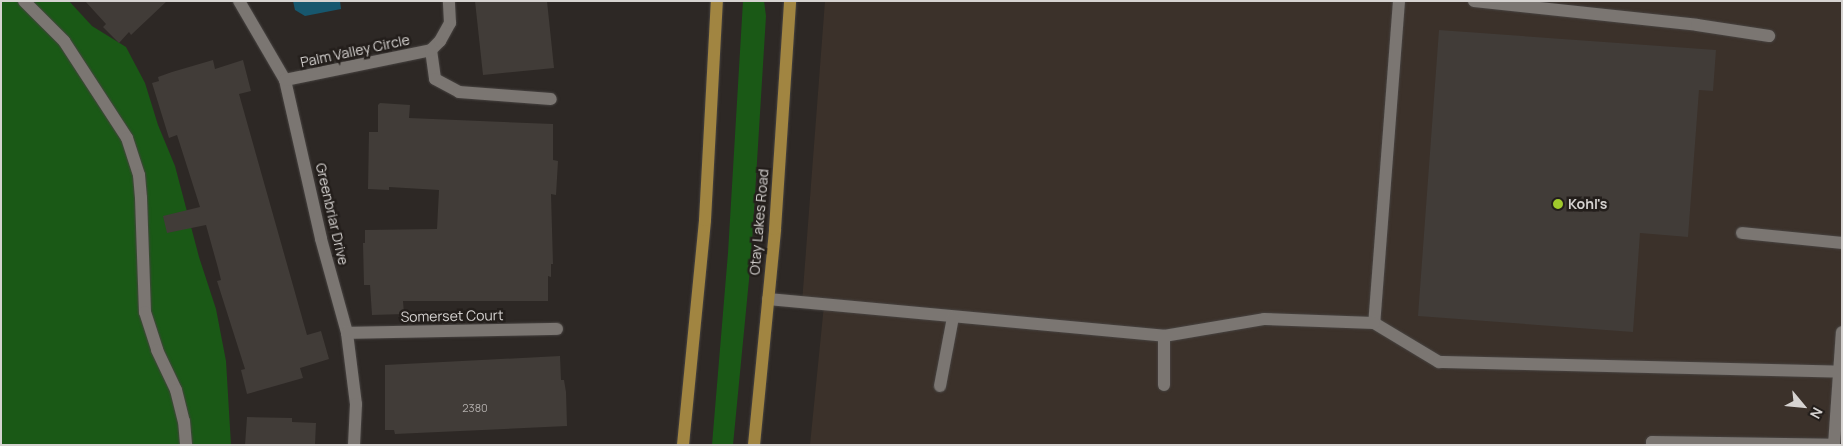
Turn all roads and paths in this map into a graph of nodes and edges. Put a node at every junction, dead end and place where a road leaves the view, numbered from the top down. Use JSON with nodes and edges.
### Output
{"nodes":[{"id":1,"x":24,"y":1,"type":"edge"},
{"id":2,"x":239,"y":1,"type":"edge"},
{"id":3,"x":449,"y":1,"type":"edge"},
{"id":4,"x":717,"y":1,"type":"edge"},
{"id":5,"x":790,"y":1,"type":"edge"},
{"id":6,"x":1399,"y":1,"type":"edge"},
{"id":7,"x":1474,"y":1,"type":"edge"},
{"id":8,"x":1769,"y":36,"type":"dead end"},
{"id":9,"x":431,"y":50,"type":"junction"},
{"id":10,"x":285,"y":80,"type":"junction"},
{"id":11,"x":551,"y":99,"type":"dead end"},
{"id":12,"x":1742,"y":232,"type":"dead end"},
{"id":13,"x":1842,"y":243,"type":"edge"},
{"id":14,"x":768,"y":300,"type":"junction"},
{"id":15,"x":952,"y":316,"type":"junction"},
{"id":16,"x":1374,"y":322,"type":"junction"},
{"id":17,"x":557,"y":329,"type":"dead end"},
{"id":18,"x":1842,"y":332,"type":"edge"},
{"id":19,"x":347,"y":333,"type":"junction"},
{"id":20,"x":1164,"y":336,"type":"junction"},
{"id":21,"x":1837,"y":372,"type":"junction"},
{"id":22,"x":1164,"y":385,"type":"dead end"},
{"id":23,"x":940,"y":386,"type":"dead end"},
{"id":24,"x":1726,"y":444,"type":"edge"},
{"id":25,"x":186,"y":445,"type":"edge"},
{"id":26,"x":354,"y":445,"type":"edge"},
{"id":27,"x":683,"y":445,"type":"edge"},
{"id":28,"x":754,"y":445,"type":"edge"},
{"id":29,"x":1652,"y":445,"type":"edge"},
{"id":30,"x":1834,"y":445,"type":"edge"}],
"edges":[{"from":1,"to":25,"type":"street"},
{"from":2,"to":10,"type":"street","name":"Greenbriar Drive"},
{"from":3,"to":9,"type":"street","name":"Palm Valley Circle"},
{"from":4,"to":27,"type":"main road"},
{"from":5,"to":14,"type":"main road","name":"Otay Lakes Road"},
{"from":6,"to":16,"type":"street"},
{"from":7,"to":8,"type":"street"},
{"from":9,"to":10,"type":"street","name":"Palm Valley Circle"},
{"from":9,"to":11,"type":"street","name":"Palm Valley Circle"},
{"from":10,"to":19,"type":"street","name":"Greenbriar Drive"},
{"from":12,"to":13,"type":"street"},
{"from":14,"to":15,"type":"street"},
{"from":14,"to":28,"type":"main road","name":"Otay Lakes Road"},
{"from":15,"to":20,"type":"street"},
{"from":15,"to":23,"type":"street"},
{"from":16,"to":20,"type":"street"},
{"from":16,"to":21,"type":"street"},
{"from":17,"to":19,"type":"street","name":"Somerset Court"},
{"from":18,"to":21,"type":"street"},
{"from":19,"to":26,"type":"street","name":"Greenbriar Drive"},
{"from":20,"to":22,"type":"street"},
{"from":21,"to":30,"type":"street"},
{"from":24,"to":29,"type":"street"},
{"from":24,"to":30,"type":"street"}]}
